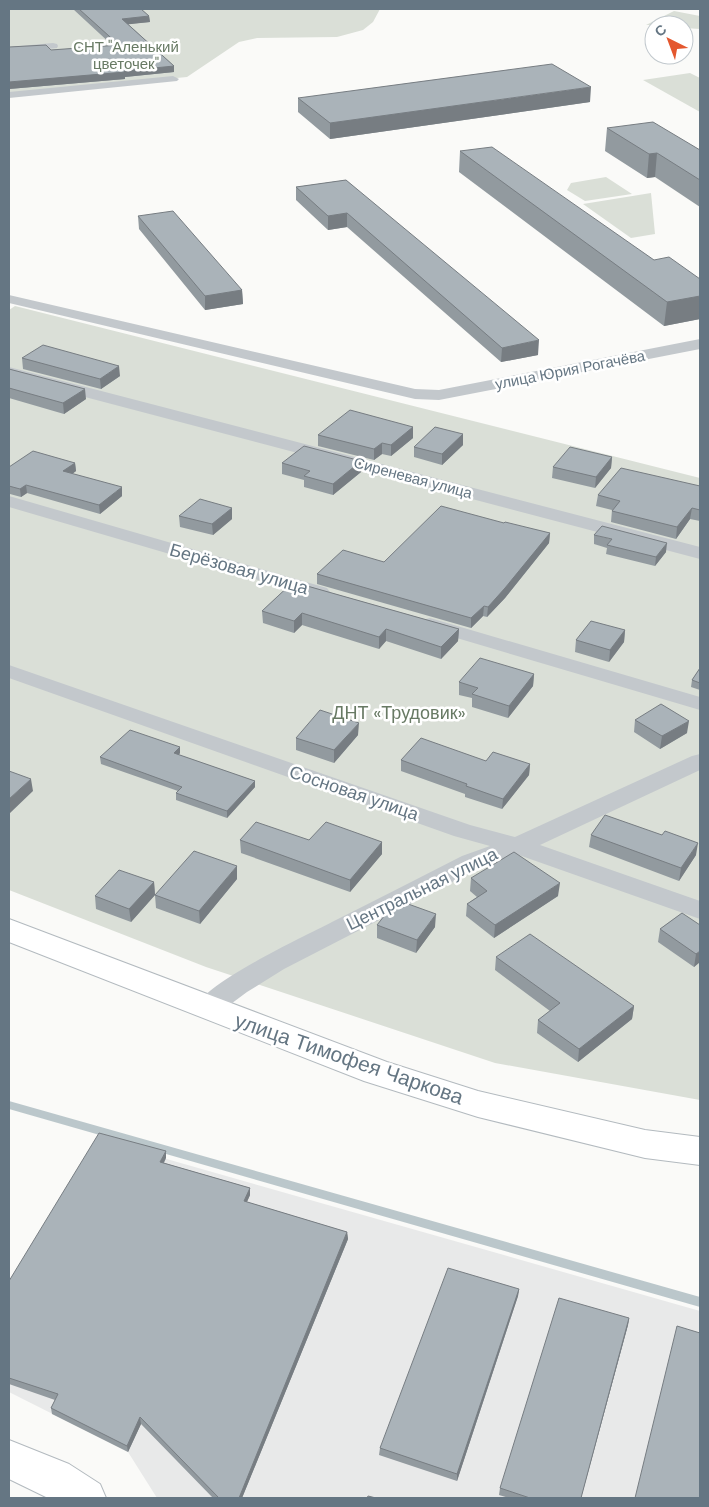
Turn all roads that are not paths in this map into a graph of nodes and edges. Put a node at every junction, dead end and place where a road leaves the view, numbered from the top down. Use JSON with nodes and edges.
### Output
{"nodes":[{"id":1,"x":53,"y":46,"type":"dead end"},
{"id":2,"x":9,"y":50,"type":"edge"},
{"id":3,"x":173,"y":79,"type":"edge"},
{"id":4,"x":9,"y":95,"type":"edge"},
{"id":5,"x":9,"y":299,"type":"edge"},
{"id":6,"x":700,"y":344,"type":"edge"},
{"id":7,"x":9,"y":372,"type":"edge"},
{"id":8,"x":9,"y":501,"type":"edge"},
{"id":9,"x":700,"y":553,"type":"edge"},
{"id":10,"x":340,"y":598,"type":"edge"},
{"id":11,"x":416,"y":620,"type":"edge"},
{"id":12,"x":9,"y":671,"type":"edge"},
{"id":13,"x":700,"y":704,"type":"edge"},
{"id":14,"x":700,"y":760,"type":"edge"},
{"id":15,"x":515,"y":845,"type":"junction"},
{"id":16,"x":700,"y":910,"type":"edge"},
{"id":17,"x":9,"y":930,"type":"edge"},
{"id":18,"x":207,"y":1008,"type":"junction"},
{"id":19,"x":700,"y":1151,"type":"edge"},
{"id":20,"x":9,"y":1459,"type":"edge"},
{"id":21,"x":85,"y":1498,"type":"edge"}],
"edges":[{"from":1,"to":2,"type":"street"},
{"from":3,"to":4,"type":"street"},
{"from":5,"to":6,"type":"street","name":"улица Юрия Рогачёва"},
{"from":7,"to":9,"type":"street","name":"Сиреневая улица"},
{"from":8,"to":10,"type":"street","name":"Берёзовая улица"},
{"from":11,"to":13,"type":"street"},
{"from":12,"to":15,"type":"street","name":"Сосновая улица"},
{"from":14,"to":15,"type":"street","name":"Центральная улица"},
{"from":15,"to":16,"type":"street","name":"Сосновая улица"},
{"from":15,"to":18,"type":"street","name":"Центральная улица"},
{"from":17,"to":18,"type":"main road","name":"улица Тимофея Чаркова"},
{"from":18,"to":19,"type":"main road","name":"улица Тимофея Чаркова"},
{"from":20,"to":21,"type":"main road"}]}
